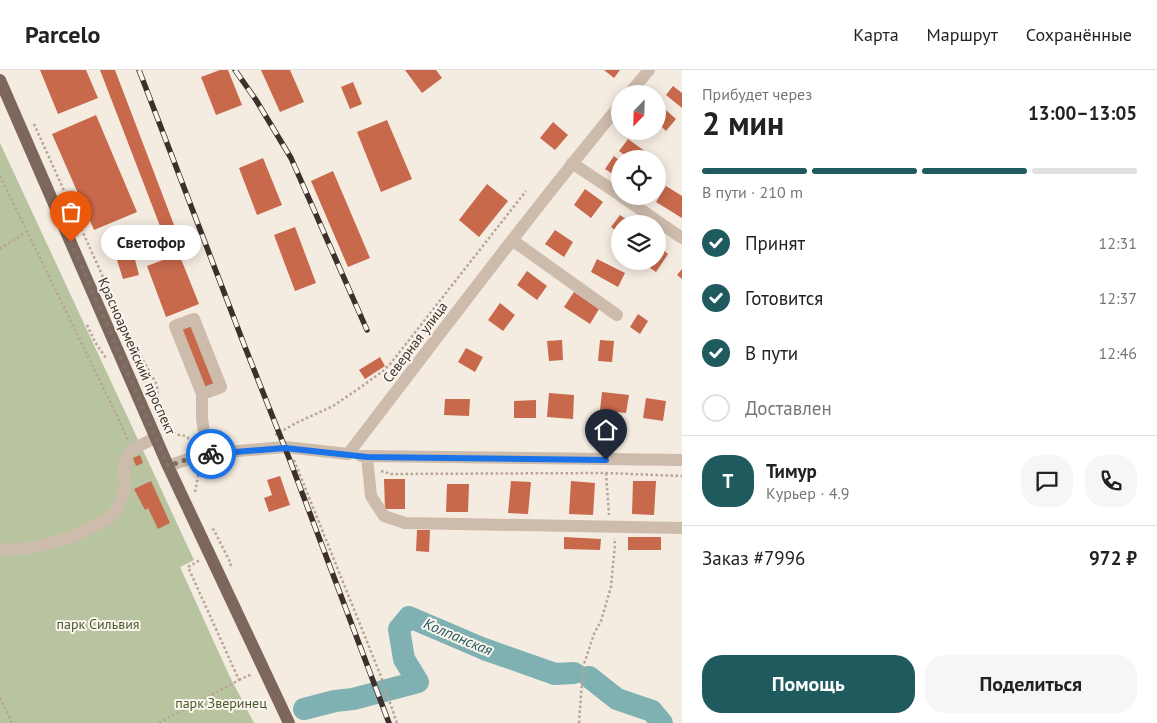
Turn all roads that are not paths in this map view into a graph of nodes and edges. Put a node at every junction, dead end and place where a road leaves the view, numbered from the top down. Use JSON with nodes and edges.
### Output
{"nodes":[{"id":1,"x":649,"y":70,"type":"edge"},
{"id":2,"x":0,"y":80,"type":"edge"},
{"id":3,"x":636,"y":85,"type":"edge"},
{"id":4,"x":611,"y":116,"type":"edge"},
{"id":5,"x":572,"y":163,"type":"junction"},
{"id":6,"x":611,"y":189,"type":"edge"},
{"id":7,"x":634,"y":205,"type":"edge"},
{"id":8,"x":682,"y":238,"type":"edge"},
{"id":9,"x":512,"y":240,"type":"junction"},
{"id":10,"x":617,"y":315,"type":"dead end"},
{"id":11,"x":202,"y":394,"type":"junction"},
{"id":12,"x":156,"y":437,"type":"junction"},
{"id":13,"x":348,"y":454,"type":"junction"},
{"id":14,"x":206,"y":460,"type":"junction"},
{"id":15,"x":682,"y":460,"type":"edge"},
{"id":16,"x":368,"y":463,"type":"junction"},
{"id":17,"x":168,"y":466,"type":"junction"},
{"id":18,"x":682,"y":528,"type":"edge"},
{"id":19,"x":0,"y":550,"type":"edge"},
{"id":20,"x":289,"y":723,"type":"edge"}],
"edges":[{"from":1,"to":3,"type":"street"},
{"from":2,"to":12,"type":"main road","name":"Красноармейский проспект"},
{"from":4,"to":5,"type":"street","name":"Северная улица"},
{"from":5,"to":6,"type":"street"},
{"from":5,"to":9,"type":"street","name":"Северная улица"},
{"from":7,"to":8,"type":"street"},
{"from":9,"to":10,"type":"street"},
{"from":9,"to":13,"type":"street","name":"Северная улица"},
{"from":11,"to":11,"type":"street"},
{"from":11,"to":14,"type":"street"},
{"from":12,"to":17,"type":"main road","name":"Красноармейский проспект"},
{"from":12,"to":19,"type":"street"},
{"from":13,"to":14,"type":"street"},
{"from":13,"to":16,"type":"street"},
{"from":14,"to":17,"type":"street"},
{"from":15,"to":16,"type":"street"},
{"from":16,"to":18,"type":"street"},
{"from":17,"to":20,"type":"main road","name":"Красноармейский проспект"}]}
